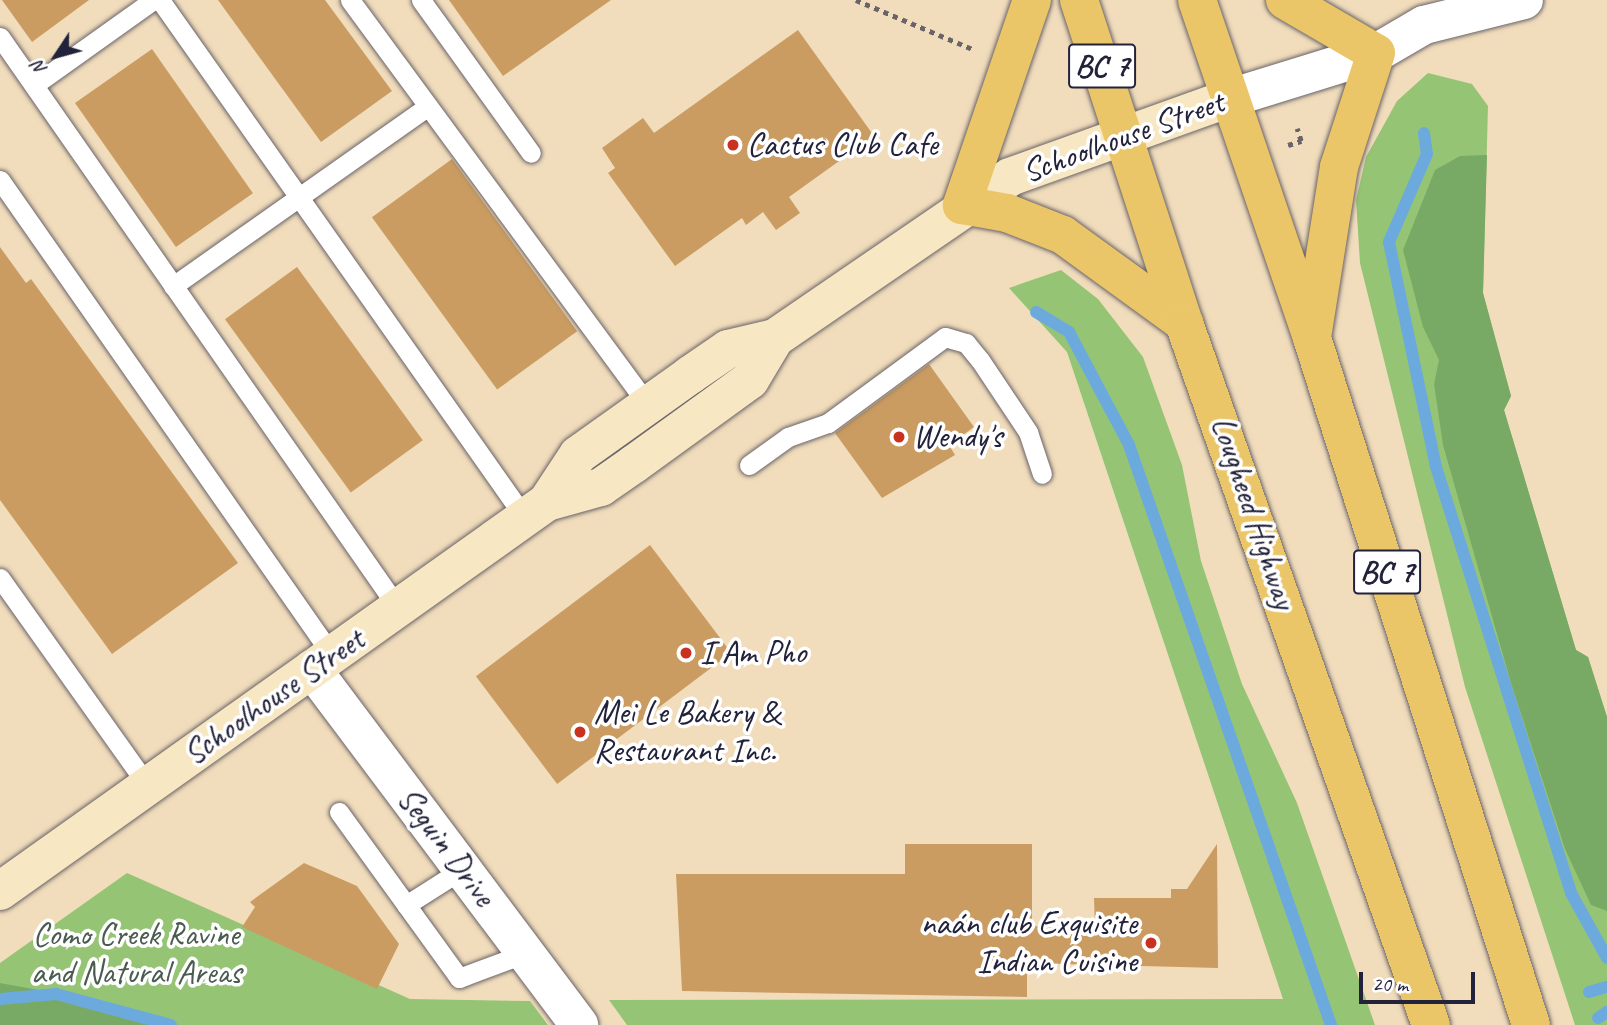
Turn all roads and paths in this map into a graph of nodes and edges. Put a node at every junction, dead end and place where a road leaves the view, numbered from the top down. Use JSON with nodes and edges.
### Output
{"nodes":[{"id":1,"x":153,"y":0,"type":"edge"},
{"id":2,"x":159,"y":0,"type":"edge"},
{"id":3,"x":350,"y":0,"type":"edge"},
{"id":4,"x":421,"y":0,"type":"edge"},
{"id":5,"x":856,"y":0,"type":"edge"},
{"id":6,"x":1032,"y":0,"type":"edge"},
{"id":7,"x":1079,"y":0,"type":"edge"},
{"id":8,"x":1197,"y":0,"type":"edge"},
{"id":9,"x":1285,"y":0,"type":"edge"},
{"id":10,"x":1524,"y":0,"type":"edge"},
{"id":11,"x":1433,"y":13,"type":"edge"},
{"id":12,"x":0,"y":37,"type":"edge"},
{"id":13,"x":1376,"y":53,"type":"junction"},
{"id":14,"x":985,"y":54,"type":"dead end"},
{"id":15,"x":34,"y":85,"type":"junction"},
{"id":16,"x":1227,"y":99,"type":"junction"},
{"id":17,"x":428,"y":106,"type":"junction"},
{"id":18,"x":1297,"y":129,"type":"dead end"},
{"id":19,"x":1124,"y":133,"type":"junction"},
{"id":20,"x":1288,"y":145,"type":"dead end"},
{"id":21,"x":531,"y":153,"type":"dead end"},
{"id":22,"x":0,"y":180,"type":"edge"},
{"id":23,"x":298,"y":197,"type":"junction"},
{"id":24,"x":962,"y":205,"type":"junction"},
{"id":25,"x":173,"y":286,"type":"junction"},
{"id":26,"x":1185,"y":323,"type":"junction"},
{"id":27,"x":775,"y":338,"type":"junction"},
{"id":28,"x":1312,"y":338,"type":"junction"},
{"id":29,"x":648,"y":405,"type":"junction"},
{"id":30,"x":749,"y":465,"type":"dead end"},
{"id":31,"x":1042,"y":474,"type":"dead end"},
{"id":32,"x":536,"y":510,"type":"junction"},
{"id":33,"x":0,"y":578,"type":"edge"},
{"id":34,"x":398,"y":608,"type":"junction"},
{"id":35,"x":322,"y":662,"type":"junction"},
{"id":36,"x":148,"y":786,"type":"junction"},
{"id":37,"x":339,"y":812,"type":"dead end"},
{"id":38,"x":464,"y":868,"type":"junction"},
{"id":39,"x":0,"y":891,"type":"edge"},
{"id":40,"x":406,"y":905,"type":"junction"},
{"id":41,"x":526,"y":953,"type":"junction"},
{"id":42,"x":579,"y":1025,"type":"edge"},
{"id":43,"x":1431,"y":1025,"type":"edge"},
{"id":44,"x":1531,"y":1025,"type":"edge"}],
"edges":[{"from":1,"to":15,"type":"lane"},
{"from":2,"to":23,"type":"lane"},
{"from":3,"to":17,"type":"lane"},
{"from":4,"to":21,"type":"lane"},
{"from":5,"to":14,"type":"path"},
{"from":6,"to":24,"type":"main road"},
{"from":7,"to":19,"type":"main road","name":"Lougheed Highway","number":"BC 7"},
{"from":8,"to":16,"type":"main road","number":"BC 7"},
{"from":9,"to":13,"type":"main road"},
{"from":10,"to":11,"type":"street","name":"Schoolhouse Street"},
{"from":11,"to":13,"type":"street","name":"Schoolhouse Street"},
{"from":12,"to":15,"type":"lane"},
{"from":13,"to":16,"type":"street","name":"Schoolhouse Street"},
{"from":13,"to":28,"type":"main road"},
{"from":15,"to":25,"type":"lane"},
{"from":16,"to":19,"type":"main road","name":"Schoolhouse Street"},
{"from":16,"to":28,"type":"main road","number":"BC 7"},
{"from":17,"to":23,"type":"lane"},
{"from":17,"to":29,"type":"lane"},
{"from":18,"to":20,"type":"path"},
{"from":19,"to":24,"type":"main road","name":"Schoolhouse Street"},
{"from":19,"to":26,"type":"main road","name":"Lougheed Highway","number":"BC 7"},
{"from":22,"to":35,"type":"lane"},
{"from":23,"to":25,"type":"lane"},
{"from":23,"to":32,"type":"lane"},
{"from":24,"to":26,"type":"main road"},
{"from":24,"to":27,"type":"main road","name":"Schoolhouse Street"},
{"from":25,"to":34,"type":"lane"},
{"from":26,"to":43,"type":"main road","name":"Lougheed Highway","number":"BC 7"},
{"from":27,"to":29,"type":"main road","name":"Schoolhouse Street"},
{"from":27,"to":32,"type":"main road","name":"Schoolhouse Street"},
{"from":28,"to":44,"type":"main road","number":"BC 7"},
{"from":29,"to":32,"type":"main road","name":"Schoolhouse Street"},
{"from":30,"to":31,"type":"lane"},
{"from":32,"to":34,"type":"main road","name":"Schoolhouse Street"},
{"from":33,"to":36,"type":"lane"},
{"from":34,"to":35,"type":"main road","name":"Schoolhouse Street"},
{"from":35,"to":36,"type":"main road","name":"Schoolhouse Street"},
{"from":35,"to":38,"type":"street","name":"Seguin Drive"},
{"from":36,"to":39,"type":"main road","name":"Schoolhouse Street"},
{"from":37,"to":40,"type":"lane"},
{"from":38,"to":40,"type":"lane"},
{"from":38,"to":41,"type":"street","name":"Seguin Drive"},
{"from":40,"to":41,"type":"lane"},
{"from":41,"to":42,"type":"street","name":"Seguin Drive"}]}
